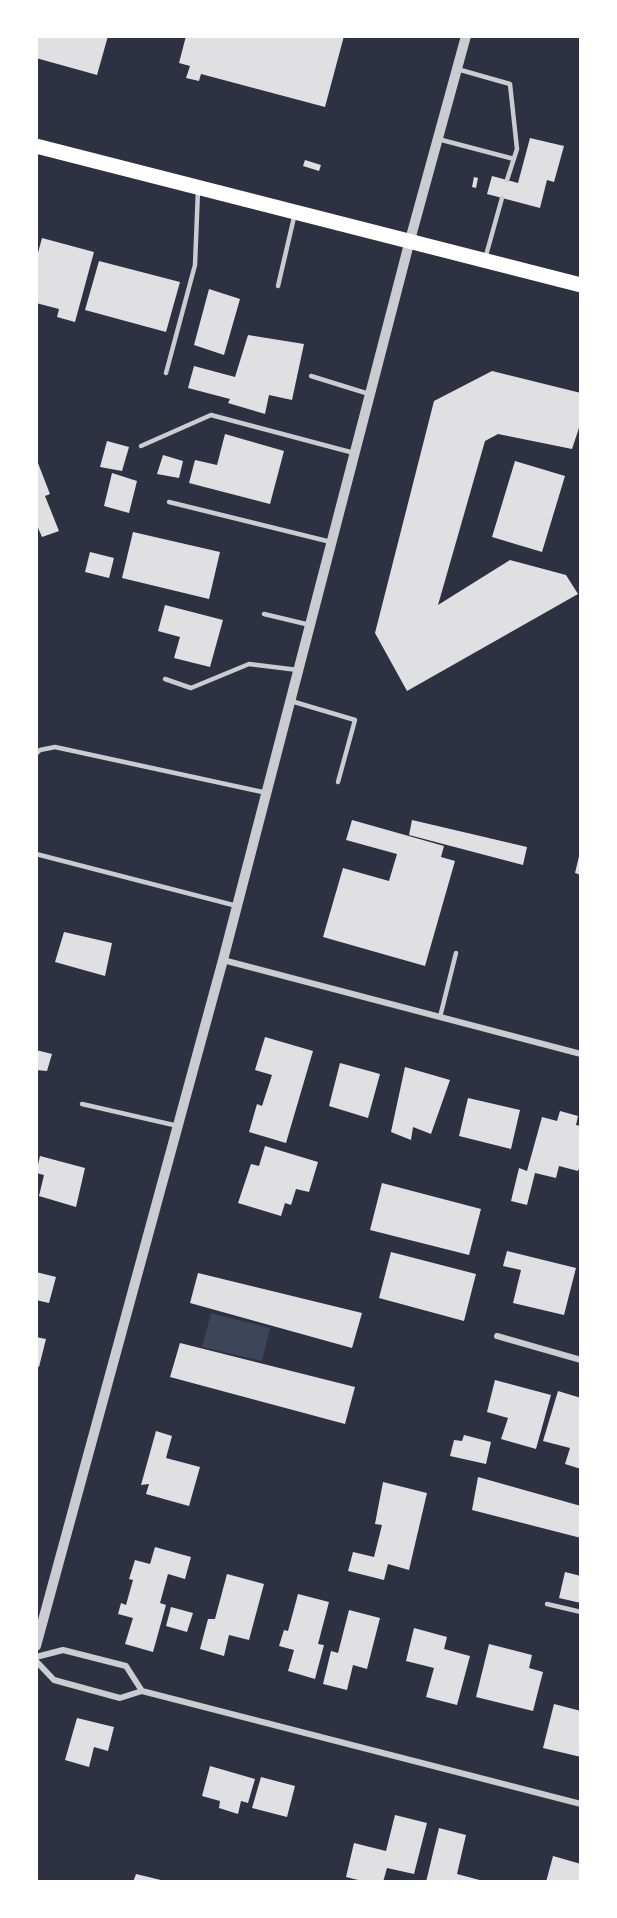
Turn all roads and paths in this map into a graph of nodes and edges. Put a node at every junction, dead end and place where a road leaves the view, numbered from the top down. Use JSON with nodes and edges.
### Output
{"nodes":[{"id":1,"x":466,"y":36,"type":"edge"},
{"id":2,"x":457,"y":69,"type":"junction"},
{"id":3,"x":438,"y":139,"type":"junction"},
{"id":4,"x":36,"y":146,"type":"edge"},
{"id":5,"x":514,"y":159,"type":"junction"},
{"id":6,"x":507,"y":180,"type":"dead end"},
{"id":7,"x":198,"y":186,"type":"junction"},
{"id":8,"x":502,"y":198,"type":"dead end"},
{"id":9,"x":295,"y":211,"type":"junction"},
{"id":10,"x":410,"y":240,"type":"junction"},
{"id":11,"x":485,"y":259,"type":"junction"},
{"id":12,"x":581,"y":285,"type":"edge"},
{"id":13,"x":278,"y":286,"type":"dead end"},
{"id":14,"x":166,"y":373,"type":"dead end"},
{"id":15,"x":311,"y":376,"type":"dead end"},
{"id":16,"x":369,"y":394,"type":"junction"},
{"id":17,"x":141,"y":446,"type":"dead end"},
{"id":18,"x":354,"y":453,"type":"junction"},
{"id":19,"x":169,"y":502,"type":"dead end"},
{"id":20,"x":331,"y":542,"type":"junction"},
{"id":21,"x":264,"y":614,"type":"dead end"},
{"id":22,"x":310,"y":625,"type":"junction"},
{"id":23,"x":298,"y":670,"type":"junction"},
{"id":24,"x":165,"y":680,"type":"dead end"},
{"id":25,"x":290,"y":701,"type":"junction"},
{"id":26,"x":36,"y":754,"type":"edge"},
{"id":27,"x":338,"y":782,"type":"dead end"},
{"id":28,"x":267,"y":793,"type":"junction"},
{"id":29,"x":36,"y":854,"type":"edge"},
{"id":30,"x":237,"y":906,"type":"junction"},
{"id":31,"x":456,"y":953,"type":"dead end"},
{"id":32,"x":223,"y":960,"type":"junction"},
{"id":33,"x":440,"y":1017,"type":"junction"},
{"id":34,"x":581,"y":1054,"type":"edge"},
{"id":35,"x":82,"y":1104,"type":"dead end"},
{"id":36,"x":178,"y":1125,"type":"junction"},
{"id":37,"x":497,"y":1336,"type":"dead end"},
{"id":38,"x":581,"y":1360,"type":"edge"},
{"id":39,"x":547,"y":1604,"type":"dead end"},
{"id":40,"x":581,"y":1612,"type":"edge"},
{"id":41,"x":36,"y":1646,"type":"edge"},
{"id":42,"x":36,"y":1659,"type":"edge"},
{"id":43,"x":142,"y":1691,"type":"junction"},
{"id":44,"x":581,"y":1804,"type":"edge"}],
"edges":[{"from":1,"to":2,"type":"street"},
{"from":2,"to":3,"type":"street"},
{"from":2,"to":5,"type":"lane"},
{"from":3,"to":5,"type":"lane"},
{"from":3,"to":10,"type":"street"},
{"from":4,"to":7,"type":"main road"},
{"from":5,"to":6,"type":"lane"},
{"from":7,"to":9,"type":"main road"},
{"from":7,"to":14,"type":"lane"},
{"from":8,"to":11,"type":"lane"},
{"from":9,"to":10,"type":"main road"},
{"from":9,"to":13,"type":"lane"},
{"from":10,"to":11,"type":"main road"},
{"from":10,"to":16,"type":"street"},
{"from":11,"to":12,"type":"main road"},
{"from":15,"to":16,"type":"lane"},
{"from":16,"to":18,"type":"street"},
{"from":17,"to":18,"type":"lane"},
{"from":18,"to":20,"type":"street"},
{"from":19,"to":20,"type":"lane"},
{"from":20,"to":22,"type":"street"},
{"from":21,"to":22,"type":"lane"},
{"from":22,"to":23,"type":"street"},
{"from":23,"to":24,"type":"lane"},
{"from":23,"to":25,"type":"street"},
{"from":25,"to":27,"type":"lane"},
{"from":25,"to":28,"type":"street"},
{"from":26,"to":28,"type":"lane"},
{"from":28,"to":30,"type":"street"},
{"from":29,"to":30,"type":"lane"},
{"from":30,"to":32,"type":"street"},
{"from":31,"to":33,"type":"lane"},
{"from":32,"to":33,"type":"street"},
{"from":32,"to":36,"type":"street"},
{"from":33,"to":34,"type":"street"},
{"from":35,"to":36,"type":"lane"},
{"from":36,"to":41,"type":"street"},
{"from":37,"to":38,"type":"street"},
{"from":39,"to":40,"type":"lane"},
{"from":42,"to":43,"type":"street"},
{"from":42,"to":43,"type":"street"},
{"from":43,"to":44,"type":"street"}]}
